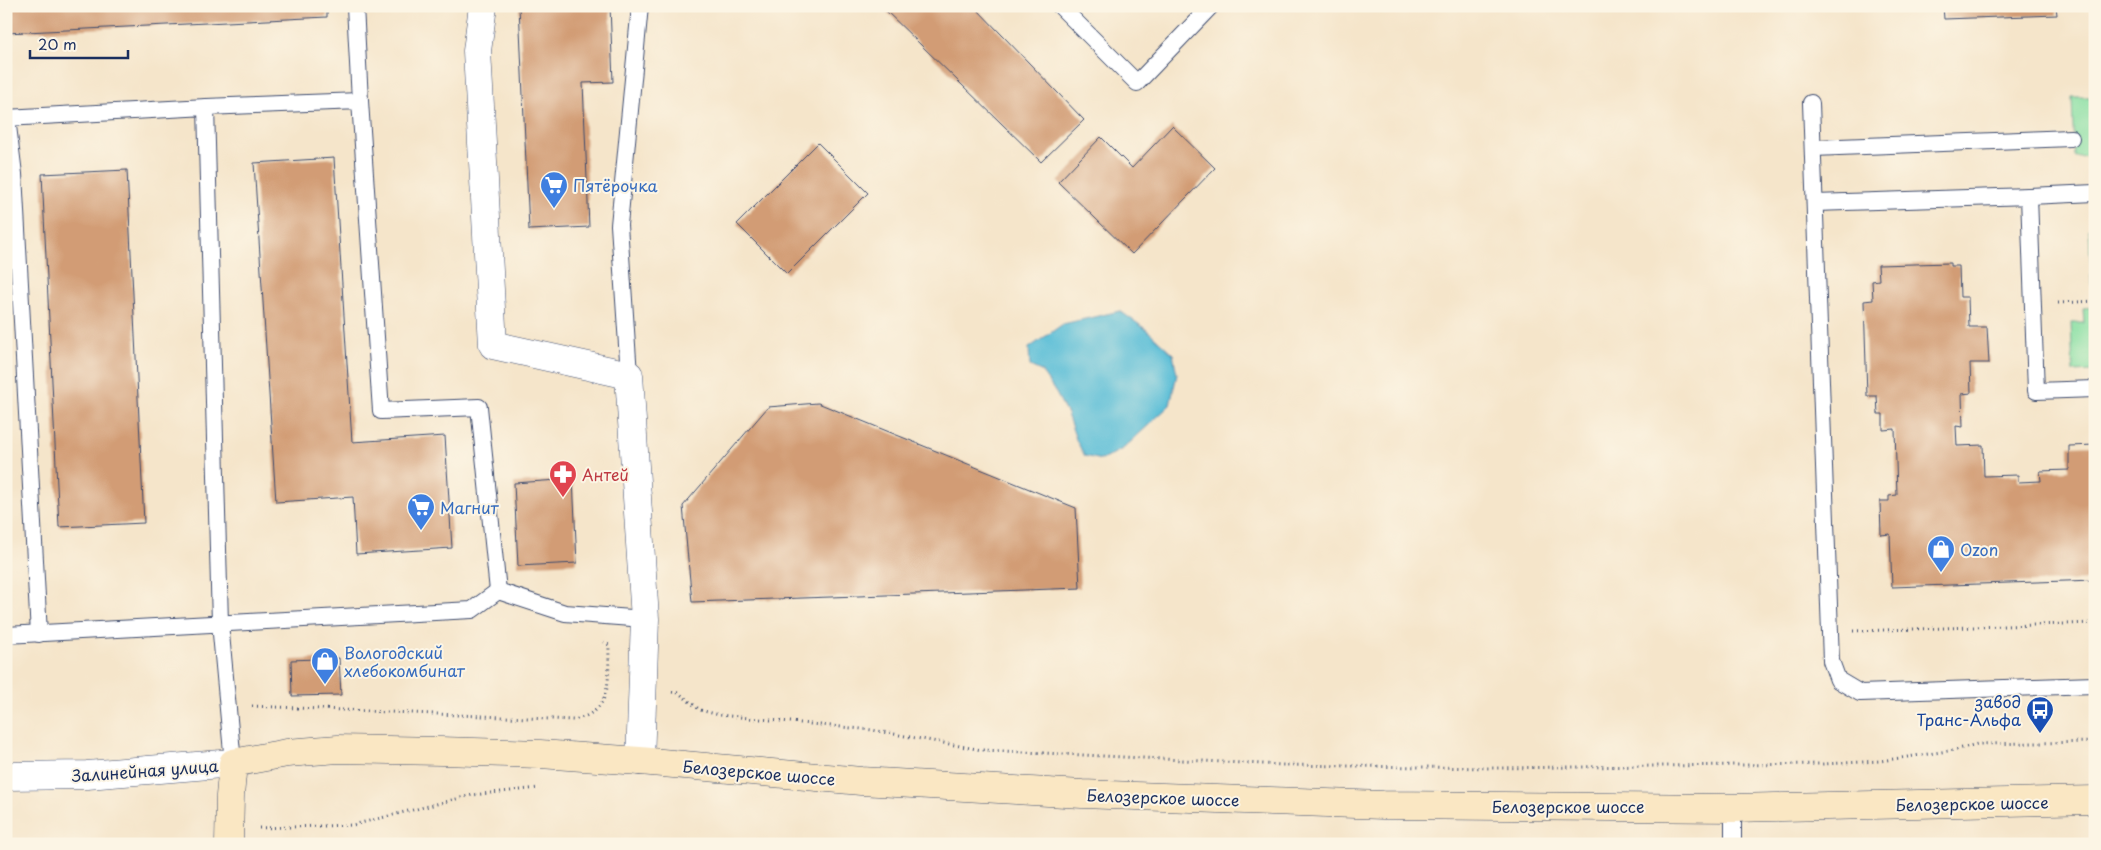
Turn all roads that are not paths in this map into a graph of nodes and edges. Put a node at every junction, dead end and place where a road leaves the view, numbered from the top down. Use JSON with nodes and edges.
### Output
{"nodes":[{"id":1,"x":355,"y":6,"type":"edge"},
{"id":2,"x":483,"y":6,"type":"edge"},
{"id":3,"x":640,"y":6,"type":"edge"},
{"id":4,"x":1060,"y":6,"type":"edge"},
{"id":5,"x":1211,"y":6,"type":"edge"},
{"id":6,"x":360,"y":100,"type":"junction"},
{"id":7,"x":1811,"y":103,"type":"dead end"},
{"id":8,"x":206,"y":107,"type":"junction"},
{"id":9,"x":7,"y":118,"type":"edge"},
{"id":10,"x":2071,"y":138,"type":"dead end"},
{"id":11,"x":1813,"y":148,"type":"junction"},
{"id":12,"x":2095,"y":193,"type":"edge"},
{"id":13,"x":2028,"y":196,"type":"junction"},
{"id":14,"x":1814,"y":203,"type":"junction"},
{"id":15,"x":629,"y":375,"type":"junction"},
{"id":16,"x":2095,"y":389,"type":"edge"},
{"id":17,"x":498,"y":591,"type":"junction"},
{"id":18,"x":646,"y":619,"type":"junction"},
{"id":19,"x":220,"y":623,"type":"junction"},
{"id":20,"x":39,"y":634,"type":"junction"},
{"id":21,"x":6,"y":635,"type":"edge"},
{"id":22,"x":2095,"y":685,"type":"edge"},
{"id":23,"x":640,"y":761,"type":"junction"},
{"id":24,"x":233,"y":764,"type":"junction"},
{"id":25,"x":6,"y":776,"type":"edge"},
{"id":26,"x":2095,"y":800,"type":"edge"},
{"id":27,"x":1733,"y":808,"type":"junction"},
{"id":28,"x":229,"y":837,"type":"edge"},
{"id":29,"x":1733,"y":844,"type":"edge"}],
"edges":[{"from":1,"to":6,"type":"lane"},
{"from":2,"to":15,"type":"street"},
{"from":3,"to":15,"type":"lane"},
{"from":4,"to":5,"type":"lane"},
{"from":6,"to":8,"type":"lane"},
{"from":6,"to":17,"type":"lane"},
{"from":7,"to":11,"type":"lane"},
{"from":8,"to":9,"type":"lane"},
{"from":8,"to":19,"type":"lane"},
{"from":9,"to":20,"type":"lane"},
{"from":10,"to":11,"type":"lane"},
{"from":11,"to":14,"type":"lane"},
{"from":12,"to":13,"type":"lane"},
{"from":13,"to":14,"type":"lane"},
{"from":13,"to":16,"type":"lane"},
{"from":14,"to":22,"type":"lane"},
{"from":15,"to":18,"type":"street"},
{"from":17,"to":18,"type":"lane"},
{"from":17,"to":19,"type":"lane"},
{"from":18,"to":23,"type":"street"},
{"from":19,"to":20,"type":"lane"},
{"from":19,"to":24,"type":"lane"},
{"from":20,"to":21,"type":"lane"},
{"from":23,"to":24,"type":"main road","name":"Белозерское шоссе"},
{"from":23,"to":27,"type":"main road","name":"Белозерское шоссе"},
{"from":24,"to":25,"type":"street","name":"Залинейная улица"},
{"from":24,"to":28,"type":"main road","name":"Залинейная улица"},
{"from":26,"to":27,"type":"main road","name":"Белозерское шоссе"},
{"from":27,"to":29,"type":"lane"}]}
